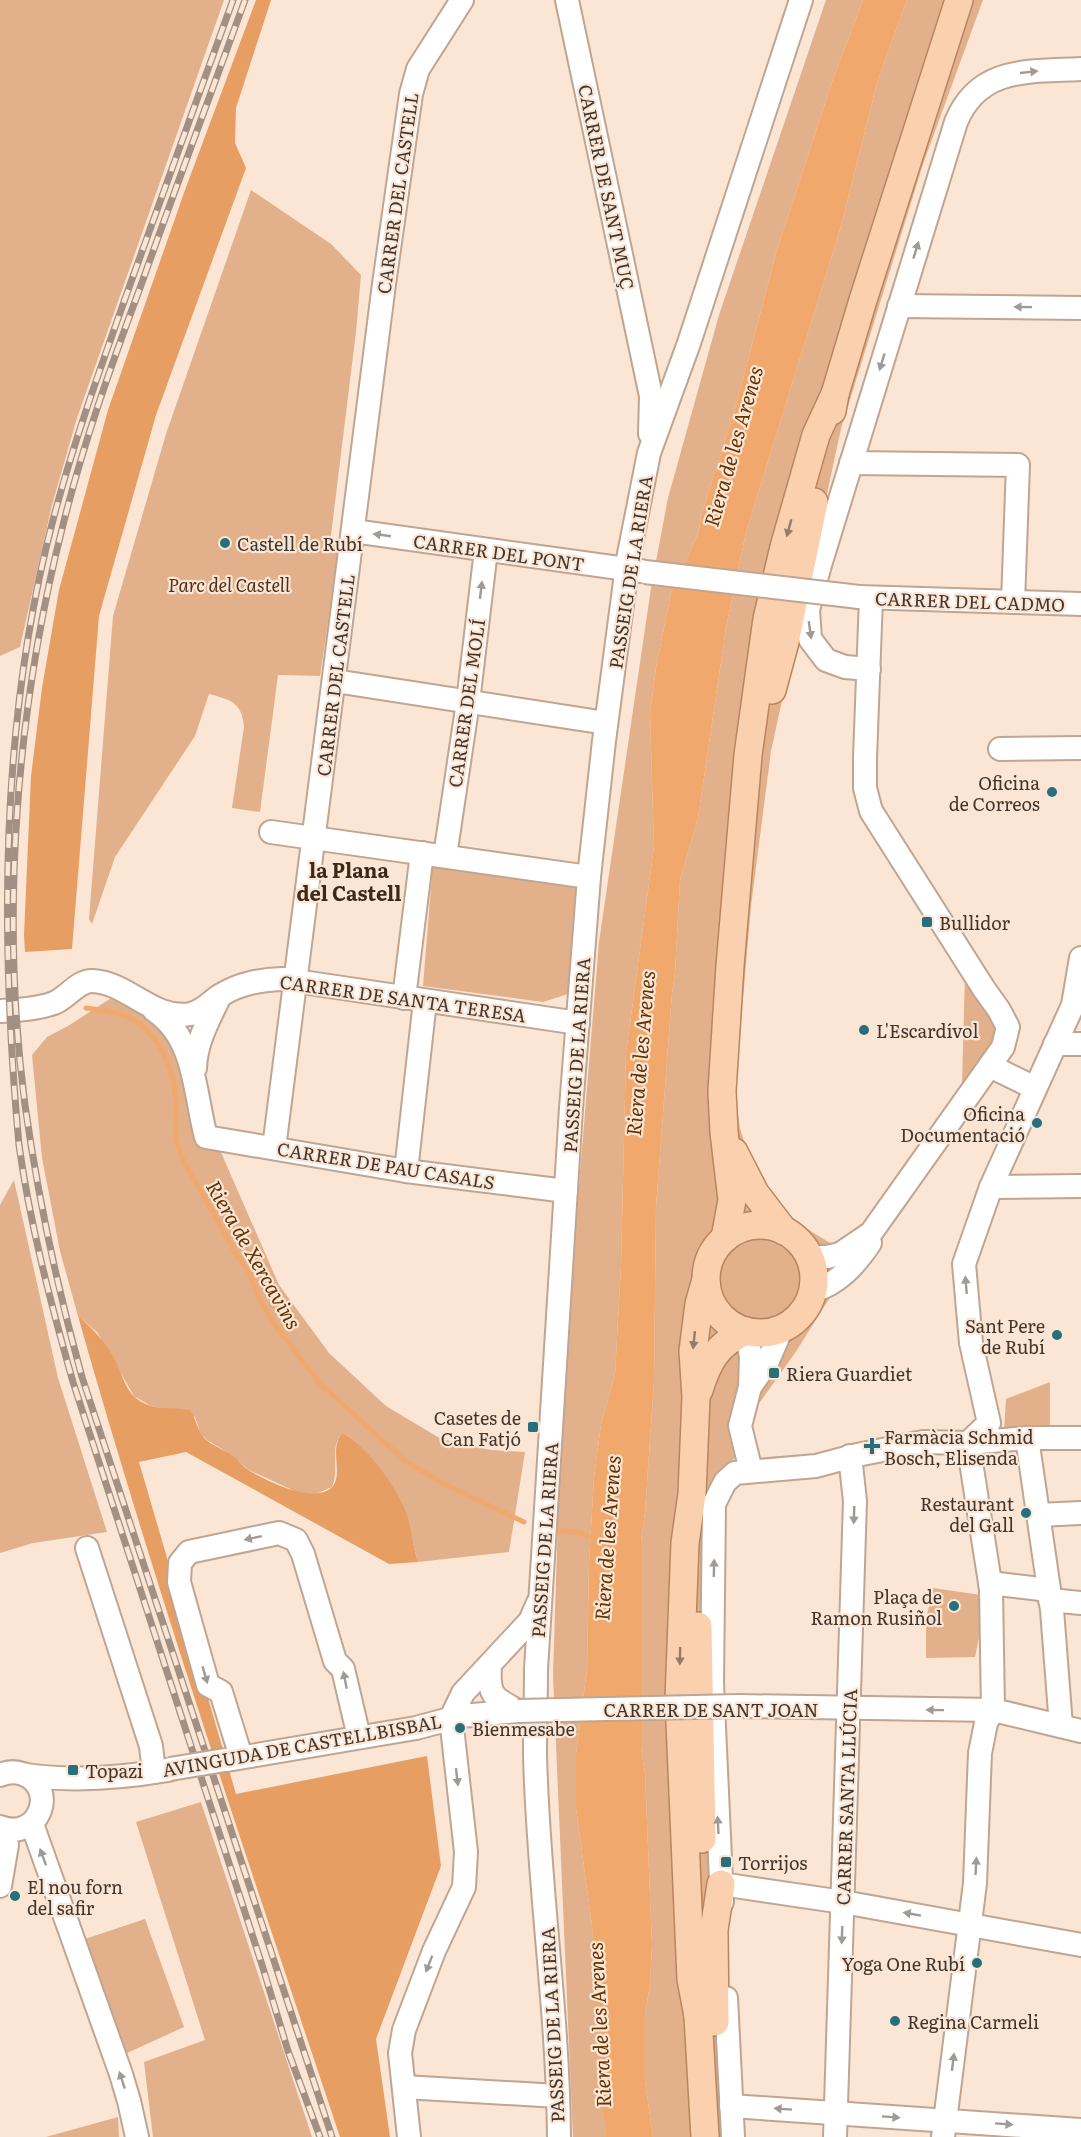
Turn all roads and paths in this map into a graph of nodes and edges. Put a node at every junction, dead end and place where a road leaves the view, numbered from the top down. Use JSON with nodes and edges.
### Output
{"nodes":[{"id":1,"x":462,"y":0,"type":"edge"},
{"id":2,"x":567,"y":0,"type":"edge"},
{"id":3,"x":801,"y":0,"type":"edge"},
{"id":4,"x":959,"y":0,"type":"edge"},
{"id":5,"x":1081,"y":69,"type":"edge"},
{"id":6,"x":898,"y":306,"type":"junction"},
{"id":7,"x":1081,"y":308,"type":"edge"},
{"id":8,"x":681,"y":364,"type":"junction"},
{"id":9,"x":646,"y":373,"type":"junction"},
{"id":10,"x":650,"y":453,"type":"junction"},
{"id":11,"x":851,"y":464,"type":"junction"},
{"id":12,"x":353,"y":531,"type":"junction"},
{"id":13,"x":486,"y":550,"type":"junction"},
{"id":14,"x":636,"y":571,"type":"junction"},
{"id":15,"x":865,"y":597,"type":"junction"},
{"id":16,"x":1013,"y":602,"type":"junction"},
{"id":17,"x":1081,"y":604,"type":"edge"},
{"id":18,"x":869,"y":669,"type":"junction"},
{"id":19,"x":335,"y":681,"type":"junction"},
{"id":20,"x":468,"y":702,"type":"junction"},
{"id":21,"x":606,"y":723,"type":"junction"},
{"id":22,"x":1081,"y":748,"type":"edge"},
{"id":23,"x":1000,"y":749,"type":"dead end"},
{"id":24,"x":271,"y":832,"type":"dead end"},
{"id":25,"x":314,"y":837,"type":"junction"},
{"id":26,"x":422,"y":853,"type":"junction"},
{"id":27,"x":445,"y":856,"type":"junction"},
{"id":28,"x":589,"y":878,"type":"junction"},
{"id":29,"x":1081,"y":958,"type":"edge"},
{"id":30,"x":295,"y":981,"type":"junction"},
{"id":31,"x":220,"y":995,"type":"junction"},
{"id":32,"x":414,"y":999,"type":"junction"},
{"id":33,"x":148,"y":1006,"type":"junction"},
{"id":34,"x":0,"y":1011,"type":"edge"},
{"id":35,"x":578,"y":1023,"type":"junction"},
{"id":36,"x":1055,"y":1044,"type":"junction"},
{"id":37,"x":1081,"y":1044,"type":"edge"},
{"id":38,"x":990,"y":1066,"type":"junction"},
{"id":39,"x":194,"y":1076,"type":"junction"},
{"id":40,"x":1035,"y":1088,"type":"junction"},
{"id":41,"x":724,"y":1132,"type":"junction"},
{"id":42,"x":274,"y":1148,"type":"junction"},
{"id":43,"x":406,"y":1171,"type":"junction"},
{"id":44,"x":1081,"y":1186,"type":"edge"},
{"id":45,"x":991,"y":1187,"type":"junction"},
{"id":46,"x":566,"y":1191,"type":"junction"},
{"id":47,"x":784,"y":1231,"type":"junction"},
{"id":48,"x":871,"y":1233,"type":"junction"},
{"id":49,"x":725,"y":1238,"type":"junction"},
{"id":50,"x":809,"y":1257,"type":"junction"},
{"id":51,"x":705,"y":1283,"type":"junction"},
{"id":52,"x":813,"y":1291,"type":"junction"},
{"id":53,"x":782,"y":1328,"type":"junction"},
{"id":54,"x":746,"y":1331,"type":"junction"},
{"id":55,"x":750,"y":1388,"type":"junction"},
{"id":56,"x":696,"y":1397,"type":"junction"},
{"id":57,"x":1027,"y":1438,"type":"junction"},
{"id":58,"x":1081,"y":1438,"type":"edge"},
{"id":59,"x":968,"y":1443,"type":"junction"},
{"id":60,"x":850,"y":1456,"type":"junction"},
{"id":61,"x":751,"y":1471,"type":"junction"},
{"id":62,"x":1081,"y":1513,"type":"edge"},
{"id":63,"x":1038,"y":1515,"type":"junction"},
{"id":64,"x":87,"y":1548,"type":"dead end"},
{"id":65,"x":990,"y":1583,"type":"junction"},
{"id":66,"x":1049,"y":1595,"type":"junction"},
{"id":67,"x":541,"y":1596,"type":"junction"},
{"id":68,"x":1081,"y":1603,"type":"edge"},
{"id":69,"x":490,"y":1666,"type":"junction"},
{"id":70,"x":848,"y":1709,"type":"junction"},
{"id":71,"x":993,"y":1710,"type":"junction"},
{"id":72,"x":518,"y":1711,"type":"junction"},
{"id":73,"x":451,"y":1718,"type":"junction"},
{"id":74,"x":1071,"y":1728,"type":"edge"},
{"id":75,"x":359,"y":1737,"type":"junction"},
{"id":76,"x":233,"y":1759,"type":"junction"},
{"id":77,"x":162,"y":1771,"type":"junction"},
{"id":78,"x":0,"y":1775,"type":"edge"},
{"id":79,"x":26,"y":1775,"type":"junction"},
{"id":80,"x":86,"y":1779,"type":"junction"},
{"id":81,"x":37,"y":1814,"type":"junction"},
{"id":82,"x":1,"y":1828,"type":"edge"},
{"id":83,"x":722,"y":1884,"type":"junction"},
{"id":84,"x":0,"y":1886,"type":"edge"},
{"id":85,"x":843,"y":1902,"type":"junction"},
{"id":86,"x":969,"y":1924,"type":"junction"},
{"id":87,"x":1081,"y":1946,"type":"edge"},
{"id":88,"x":404,"y":2087,"type":"junction"},
{"id":89,"x":558,"y":2096,"type":"junction"},
{"id":90,"x":730,"y":2106,"type":"junction"},
{"id":91,"x":836,"y":2113,"type":"junction"},
{"id":92,"x":944,"y":2129,"type":"edge"},
{"id":93,"x":1081,"y":2130,"type":"edge"},
{"id":94,"x":136,"y":2137,"type":"edge"},
{"id":95,"x":409,"y":2137,"type":"edge"},
{"id":96,"x":559,"y":2137,"type":"edge"},
{"id":97,"x":707,"y":2137,"type":"edge"},
{"id":98,"x":733,"y":2137,"type":"edge"},
{"id":99,"x":835,"y":2137,"type":"edge"}],
"edges":[{"from":1,"to":12,"type":"street","name":"CARRER DEL CASTELL"},
{"from":2,"to":9,"type":"street","name":"CARRER DE SANT MUÇ"},
{"from":3,"to":8,"type":"street","name":"PASSEIG DE LA RIERA"},
{"from":4,"to":41,"type":"main road"},
{"from":6,"to":5,"type":"street","one_way":true},
{"from":7,"to":6,"type":"street","one_way":true},
{"from":6,"to":11,"type":"street","one_way":true},
{"from":8,"to":9,"type":"street"},
{"from":8,"to":10,"type":"street","name":"PASSEIG DE LA RIERA"},
{"from":9,"to":10,"type":"street","name":"CARRER DE SANT MUÇ"},
{"from":10,"to":14,"type":"street","name":"PASSEIG DE LA RIERA"},
{"from":11,"to":16,"type":"street"},
{"from":11,"to":18,"type":"street","one_way":true},
{"from":13,"to":12,"type":"street","name":"CARRER DEL PONT","one_way":true},
{"from":12,"to":19,"type":"street","name":"CARRER DEL CASTELL"},
{"from":13,"to":14,"type":"street","name":"CARRER DEL PONT"},
{"from":20,"to":13,"type":"street","name":"CARRER DEL MOLÍ","one_way":true},
{"from":14,"to":15,"type":"street","name":"CARRER DEL PONT","bridge":true},
{"from":14,"to":21,"type":"street","name":"PASSEIG DE LA RIERA"},
{"from":15,"to":16,"type":"street","name":"CARRER DEL CADMO"},
{"from":15,"to":18,"type":"street"},
{"from":16,"to":17,"type":"street","name":"CARRER DEL CADMO"},
{"from":18,"to":38,"type":"street"},
{"from":19,"to":20,"type":"street"},
{"from":19,"to":25,"type":"street","name":"CARRER DEL CASTELL"},
{"from":20,"to":21,"type":"street"},
{"from":20,"to":27,"type":"street","name":"CARRER DEL MOLÍ"},
{"from":21,"to":28,"type":"street","name":"PASSEIG DE LA RIERA"},
{"from":22,"to":23,"type":"street"},
{"from":24,"to":25,"type":"street"},
{"from":25,"to":26,"type":"street"},
{"from":25,"to":30,"type":"street","name":"CARRER DEL CASTELL"},
{"from":26,"to":27,"type":"street"},
{"from":26,"to":32,"type":"street"},
{"from":27,"to":28,"type":"street"},
{"from":28,"to":35,"type":"street","name":"PASSEIG DE LA RIERA"},
{"from":29,"to":36,"type":"street"},
{"from":30,"to":31,"type":"street","name":"CARRER DE SANTA TERESA"},
{"from":30,"to":32,"type":"street","name":"CARRER DE SANTA TERESA"},
{"from":30,"to":42,"type":"street","name":"CARRER DEL CASTELL"},
{"from":31,"to":33,"type":"street","name":"CARRER DE SANTA TERESA"},
{"from":31,"to":39,"type":"street"},
{"from":32,"to":35,"type":"street","name":"CARRER DE SANTA TERESA"},
{"from":32,"to":43,"type":"street"},
{"from":33,"to":34,"type":"street","name":"CARRER DE SANTA TERESA"},
{"from":33,"to":39,"type":"street"},
{"from":35,"to":46,"type":"street","name":"PASSEIG DE LA RIERA"},
{"from":36,"to":37,"type":"street"},
{"from":36,"to":40,"type":"street"},
{"from":38,"to":40,"type":"street"},
{"from":38,"to":48,"type":"street"},
{"from":39,"to":42,"type":"street","name":"CARRER DE PAU CASALS"},
{"from":40,"to":45,"type":"street"},
{"from":41,"to":47,"type":"main road"},
{"from":41,"to":49,"type":"main road"},
{"from":42,"to":43,"type":"street","name":"CARRER DE PAU CASALS"},
{"from":43,"to":46,"type":"street","name":"CARRER DE PAU CASALS"},
{"from":44,"to":45,"type":"street"},
{"from":59,"to":45,"type":"street","one_way":true},
{"from":46,"to":67,"type":"street","name":"PASSEIG DE LA RIERA"},
{"from":47,"to":49,"type":"main road"},
{"from":47,"to":50,"type":"main road"},
{"from":48,"to":50,"type":"street"},
{"from":48,"to":52,"type":"street"},
{"from":49,"to":51,"type":"main road"},
{"from":50,"to":52,"type":"main road"},
{"from":51,"to":54,"type":"main road"},
{"from":51,"to":56,"type":"main road","one_way":true},
{"from":52,"to":53,"type":"main road"},
{"from":53,"to":54,"type":"main road"},
{"from":53,"to":55,"type":"street"},
{"from":54,"to":55,"type":"street"},
{"from":54,"to":56,"type":"main road"},
{"from":55,"to":61,"type":"street"},
{"from":56,"to":97,"type":"main road"},
{"from":57,"to":58,"type":"street"},
{"from":57,"to":59,"type":"street"},
{"from":57,"to":63,"type":"street"},
{"from":59,"to":60,"type":"street"},
{"from":59,"to":65,"type":"street"},
{"from":60,"to":61,"type":"street"},
{"from":60,"to":70,"type":"street","name":"CARRER SANTA LLÚCIA","one_way":true},
{"from":83,"to":61,"type":"street","one_way":true},
{"from":62,"to":63,"type":"street"},
{"from":63,"to":66,"type":"street"},
{"from":64,"to":77,"type":"street"},
{"from":65,"to":66,"type":"street"},
{"from":65,"to":71,"type":"street"},
{"from":66,"to":68,"type":"street"},
{"from":66,"to":74,"type":"street"},
{"from":67,"to":69,"type":"street"},
{"from":67,"to":89,"type":"street","name":"PASSEIG DE LA RIERA"},
{"from":69,"to":72,"type":"street"},
{"from":69,"to":73,"type":"street"},
{"from":71,"to":70,"type":"street","name":"CARRER DE SANT JOAN","one_way":true},
{"from":70,"to":72,"type":"street","name":"CARRER DE SANT JOAN","bridge":true},
{"from":70,"to":85,"type":"street","name":"CARRER SANTA LLÚCIA"},
{"from":71,"to":74,"type":"street","name":"CARRER DE SANT JOAN"},
{"from":86,"to":71,"type":"street","one_way":true},
{"from":72,"to":73,"type":"street","name":"AVINGUDA DE CASTELLBISBAL"},
{"from":73,"to":75,"type":"street","name":"AVINGUDA DE CASTELLBISBAL"},
{"from":73,"to":88,"type":"street","one_way":true},
{"from":75,"to":76,"type":"street","name":"AVINGUDA DE CASTELLBISBAL"},
{"from":75,"to":76,"type":"street","one_way":true},
{"from":76,"to":77,"type":"street","name":"AVINGUDA DE CASTELLBISBAL","bridge":true},
{"from":77,"to":80,"type":"street","name":"AVINGUDA DE CASTELLBISBAL"},
{"from":78,"to":79,"type":"street"},
{"from":79,"to":80,"type":"street"},
{"from":79,"to":81,"type":"street"},
{"from":80,"to":81,"type":"street"},
{"from":81,"to":82,"type":"street"},
{"from":94,"to":81,"type":"street","one_way":true},
{"from":82,"to":84,"type":"street"},
{"from":83,"to":85,"type":"street"},
{"from":83,"to":90,"type":"street"},
{"from":83,"to":97,"type":"main road"},
{"from":86,"to":85,"type":"street","one_way":true},
{"from":85,"to":91,"type":"street","name":"CARRER SANTA LLÚCIA","one_way":true},
{"from":86,"to":87,"type":"street"},
{"from":92,"to":86,"type":"street","one_way":true},
{"from":88,"to":89,"type":"street"},
{"from":88,"to":95,"type":"street"},
{"from":89,"to":96,"type":"street","name":"PASSEIG DE LA RIERA"},
{"from":91,"to":90,"type":"street","one_way":true},
{"from":90,"to":98,"type":"street"},
{"from":91,"to":92,"type":"street","one_way":true},
{"from":91,"to":99,"type":"street","name":"CARRER SANTA LLÚCIA"},
{"from":92,"to":93,"type":"street","one_way":true}]}
